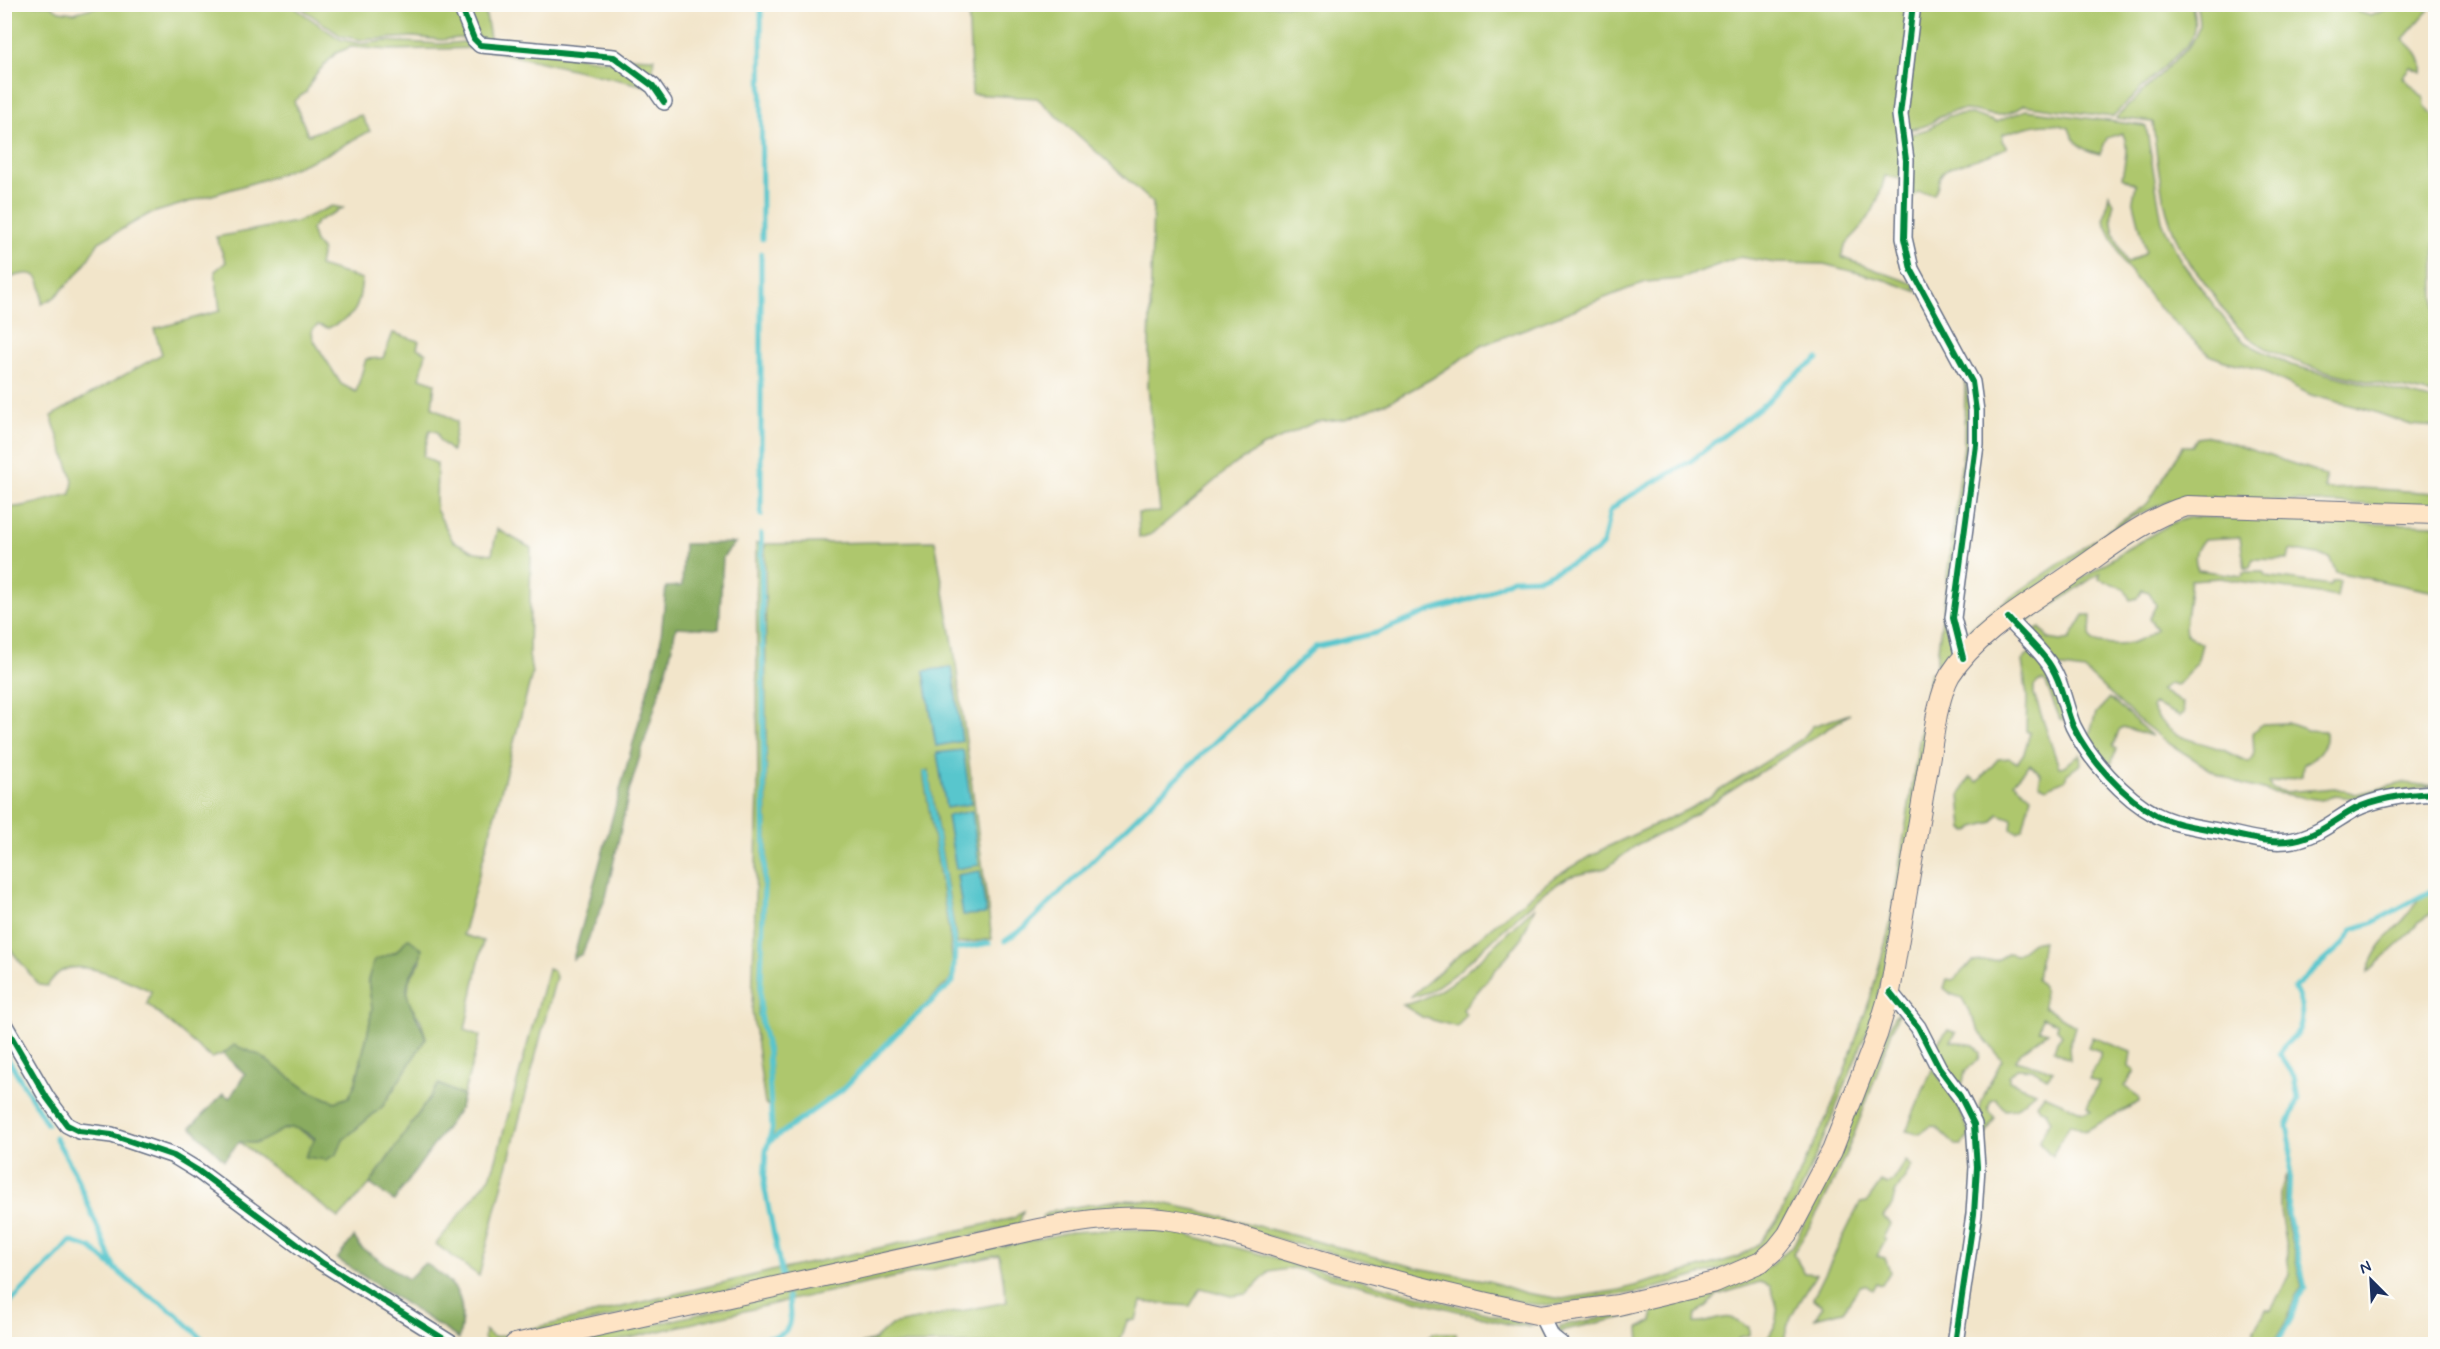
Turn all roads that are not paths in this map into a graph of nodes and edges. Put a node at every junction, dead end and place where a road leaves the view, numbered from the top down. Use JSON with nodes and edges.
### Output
{"nodes":[{"id":1,"x":460,"y":4,"type":"edge"},
{"id":2,"x":1913,"y":4,"type":"edge"},
{"id":3,"x":664,"y":102,"type":"dead end"},
{"id":4,"x":2436,"y":514,"type":"edge"},
{"id":5,"x":2008,"y":618,"type":"junction"},
{"id":6,"x":1963,"y":658,"type":"junction"},
{"id":7,"x":2436,"y":794,"type":"edge"},
{"id":8,"x":1890,"y":992,"type":"junction"},
{"id":9,"x":4,"y":1024,"type":"edge"},
{"id":10,"x":1541,"y":1315,"type":"junction"},
{"id":11,"x":452,"y":1344,"type":"edge"},
{"id":12,"x":515,"y":1344,"type":"edge"},
{"id":13,"x":1561,"y":1344,"type":"edge"},
{"id":14,"x":1955,"y":1344,"type":"edge"}],
"edges":[{"from":1,"to":3,"type":"street"},
{"from":2,"to":6,"type":"street"},
{"from":4,"to":5,"type":"main road"},
{"from":5,"to":6,"type":"main road"},
{"from":5,"to":7,"type":"street"},
{"from":6,"to":8,"type":"main road"},
{"from":8,"to":10,"type":"main road"},
{"from":8,"to":14,"type":"street"},
{"from":9,"to":11,"type":"street"},
{"from":10,"to":12,"type":"main road"},
{"from":10,"to":13,"type":"street"}]}
